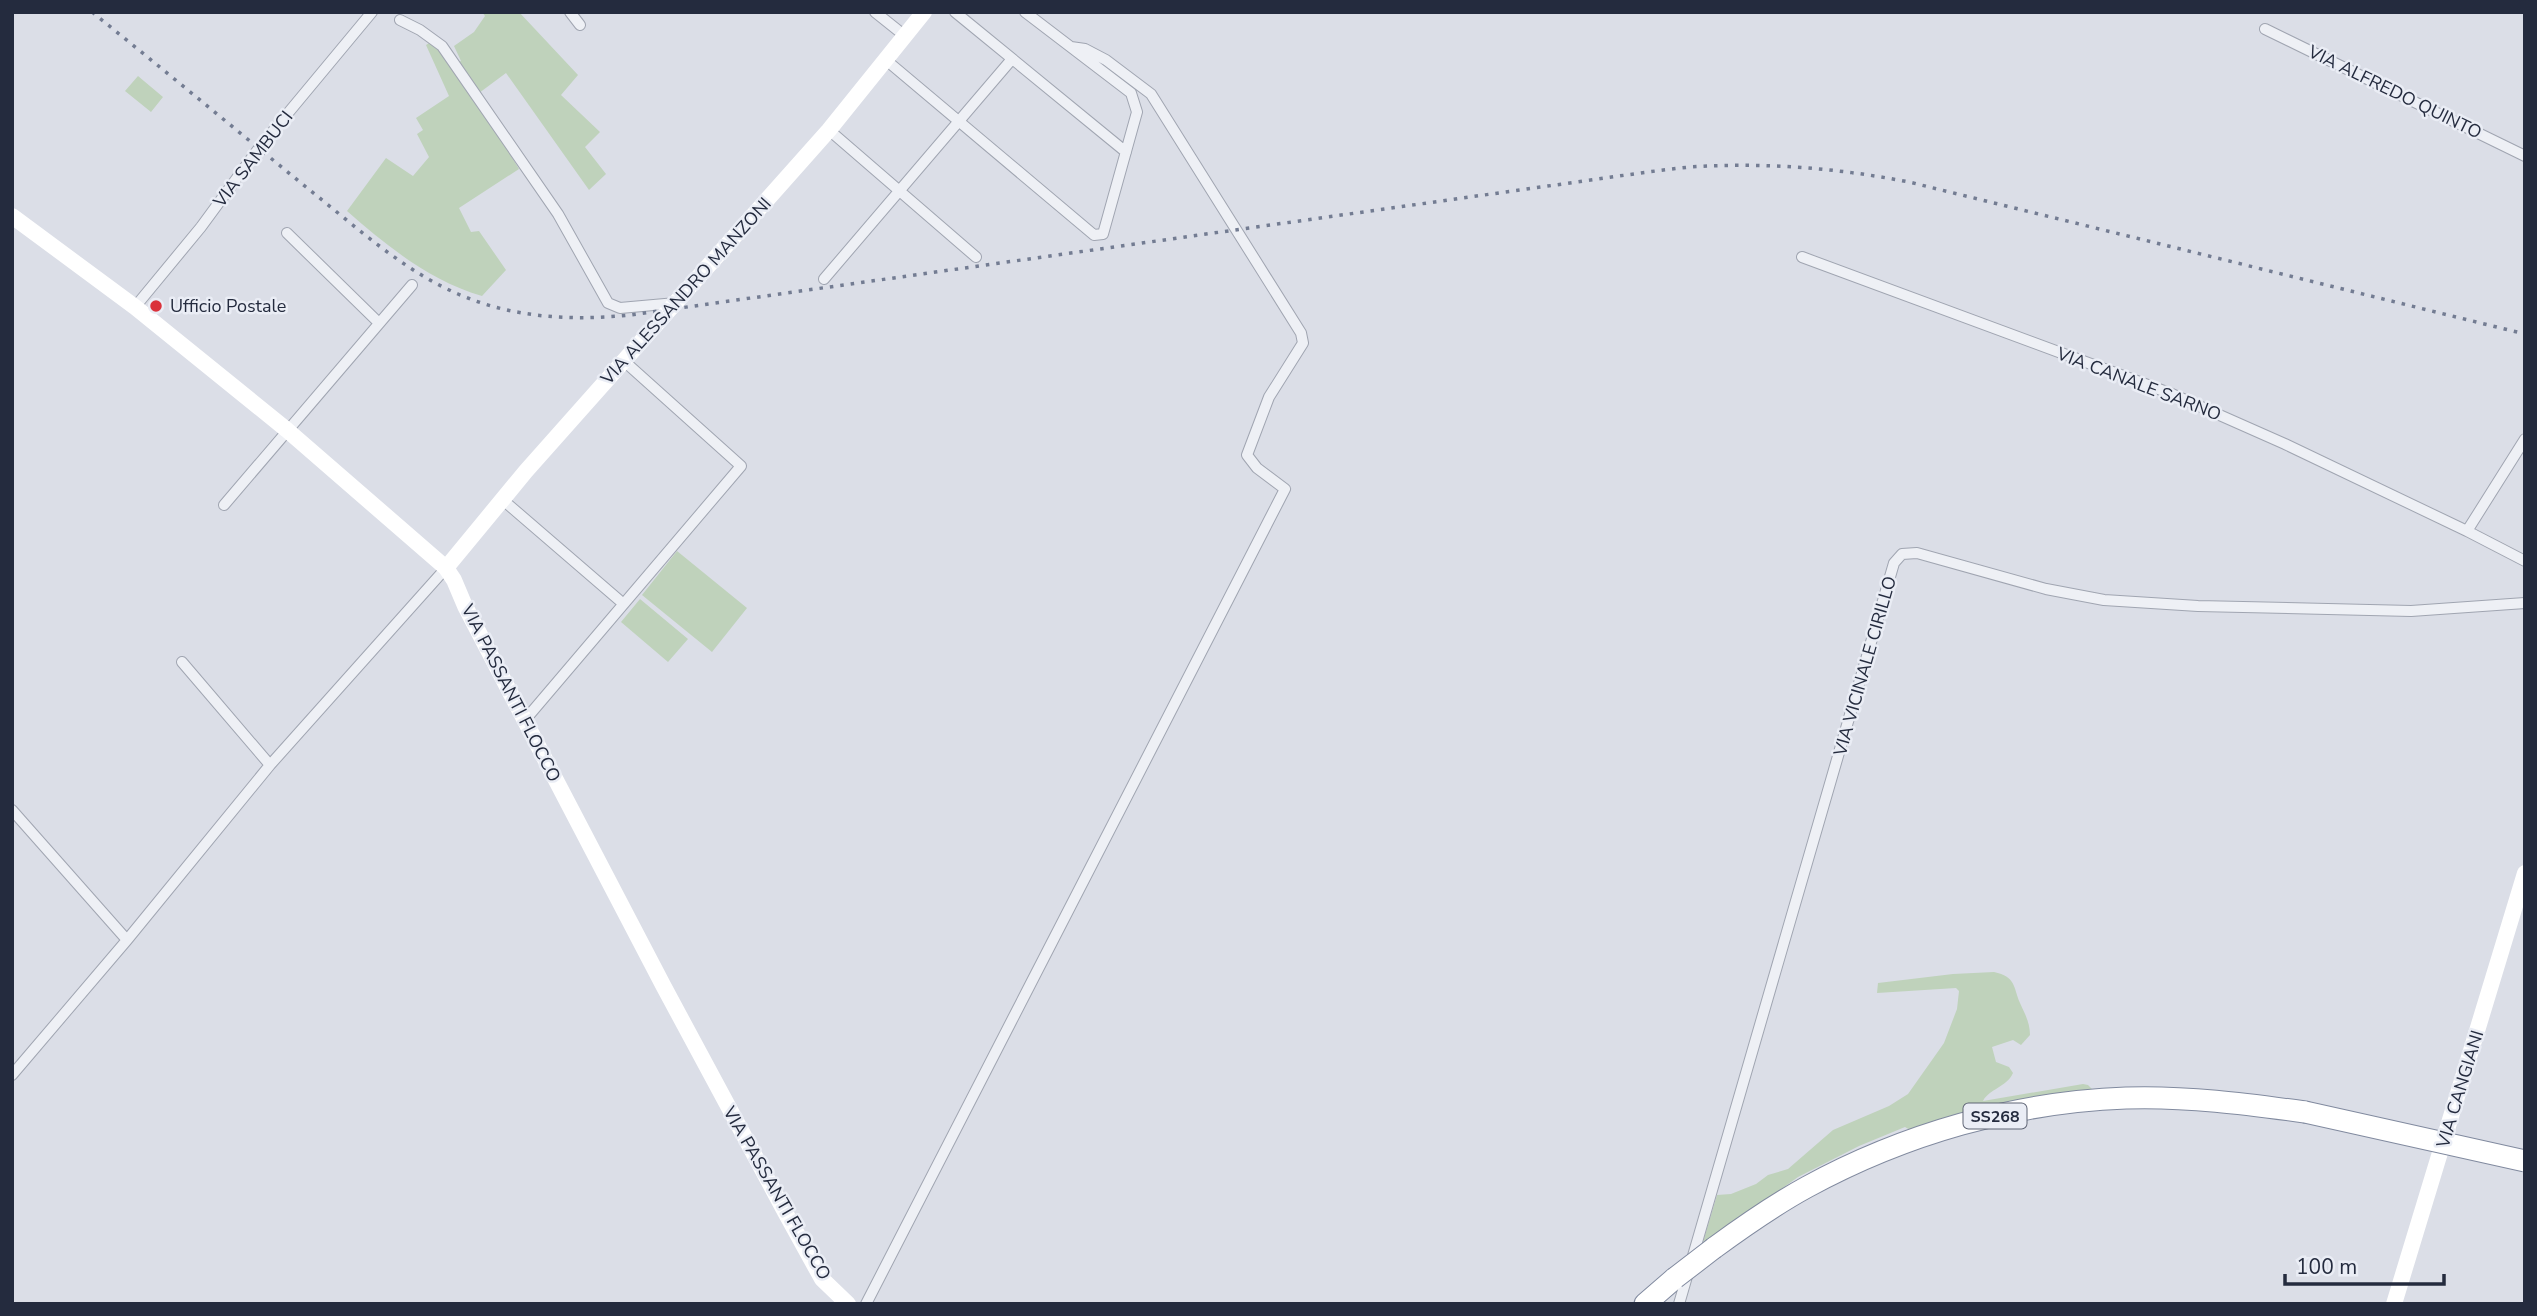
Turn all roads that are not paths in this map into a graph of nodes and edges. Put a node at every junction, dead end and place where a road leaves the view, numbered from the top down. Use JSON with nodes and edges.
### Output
{"nodes":[{"id":1,"x":372,"y":12,"type":"edge"},
{"id":2,"x":570,"y":12,"type":"edge"},
{"id":3,"x":875,"y":12,"type":"edge"},
{"id":4,"x":924,"y":12,"type":"edge"},
{"id":5,"x":954,"y":12,"type":"edge"},
{"id":6,"x":1025,"y":12,"type":"edge"},
{"id":7,"x":400,"y":20,"type":"dead end"},
{"id":8,"x":580,"y":25,"type":"dead end"},
{"id":9,"x":2265,"y":29,"type":"dead end"},
{"id":10,"x":905,"y":36,"type":"junction"},
{"id":11,"x":1071,"y":47,"type":"junction"},
{"id":12,"x":1012,"y":59,"type":"junction"},
{"id":13,"x":886,"y":60,"type":"junction"},
{"id":14,"x":959,"y":121,"type":"junction"},
{"id":15,"x":828,"y":130,"type":"junction"},
{"id":16,"x":1126,"y":152,"type":"junction"},
{"id":17,"x":2525,"y":156,"type":"edge"},
{"id":18,"x":901,"y":191,"type":"junction"},
{"id":19,"x":12,"y":216,"type":"edge"},
{"id":20,"x":287,"y":233,"type":"dead end"},
{"id":21,"x":976,"y":257,"type":"dead end"},
{"id":22,"x":1802,"y":257,"type":"dead end"},
{"id":23,"x":824,"y":279,"type":"dead end"},
{"id":24,"x":412,"y":285,"type":"dead end"},
{"id":25,"x":676,"y":303,"type":"junction"},
{"id":26,"x":135,"y":307,"type":"junction"},
{"id":27,"x":379,"y":323,"type":"junction"},
{"id":28,"x":624,"y":361,"type":"junction"},
{"id":29,"x":287,"y":430,"type":"junction"},
{"id":30,"x":2525,"y":439,"type":"edge"},
{"id":31,"x":503,"y":500,"type":"junction"},
{"id":32,"x":224,"y":505,"type":"dead end"},
{"id":33,"x":2467,"y":531,"type":"junction"},
{"id":34,"x":2525,"y":561,"type":"edge"},
{"id":35,"x":446,"y":568,"type":"junction"},
{"id":36,"x":619,"y":600,"type":"dead end"},
{"id":37,"x":2525,"y":603,"type":"edge"},
{"id":38,"x":182,"y":662,"type":"dead end"},
{"id":39,"x":525,"y":720,"type":"junction"},
{"id":40,"x":270,"y":765,"type":"junction"},
{"id":41,"x":12,"y":810,"type":"edge"},
{"id":42,"x":2525,"y":873,"type":"edge"},
{"id":43,"x":127,"y":940,"type":"junction"},
{"id":44,"x":12,"y":1075,"type":"edge"},
{"id":45,"x":2525,"y":1161,"type":"edge"},
{"id":46,"x":848,"y":1304,"type":"edge"},
{"id":47,"x":866,"y":1304,"type":"edge"},
{"id":48,"x":1645,"y":1304,"type":"edge"},
{"id":49,"x":1679,"y":1304,"type":"edge"},
{"id":50,"x":2394,"y":1304,"type":"edge"}],
"edges":[{"from":1,"to":26,"type":"street","name":"VIA SAMBUCI"},
{"from":2,"to":8,"type":"street"},
{"from":3,"to":10,"type":"street"},
{"from":4,"to":10,"type":"main road","name":"VIA ALESSANDRO MANZONI"},
{"from":5,"to":12,"type":"street"},
{"from":6,"to":11,"type":"street"},
{"from":7,"to":25,"type":"street"},
{"from":9,"to":17,"type":"street","name":"VIA ALFREDO QUINTO"},
{"from":10,"to":13,"type":"main road","name":"VIA ALESSANDRO MANZONI"},
{"from":11,"to":16,"type":"street"},
{"from":11,"to":47,"type":"street"},
{"from":12,"to":14,"type":"street"},
{"from":12,"to":16,"type":"street"},
{"from":13,"to":14,"type":"street"},
{"from":13,"to":15,"type":"main road","name":"VIA ALESSANDRO MANZONI"},
{"from":14,"to":16,"type":"street"},
{"from":14,"to":18,"type":"street"},
{"from":15,"to":18,"type":"street"},
{"from":15,"to":25,"type":"main road","name":"VIA ALESSANDRO MANZONI"},
{"from":18,"to":21,"type":"street"},
{"from":18,"to":23,"type":"street"},
{"from":19,"to":26,"type":"main road","name":"VIA PASSANTI FLOCCO"},
{"from":20,"to":27,"type":"street"},
{"from":22,"to":33,"type":"street","name":"VIA CANALE SARNO"},
{"from":24,"to":27,"type":"street"},
{"from":25,"to":28,"type":"main road","name":"VIA ALESSANDRO MANZONI"},
{"from":26,"to":29,"type":"main road","name":"VIA PASSANTI FLOCCO"},
{"from":27,"to":29,"type":"street"},
{"from":28,"to":31,"type":"main road","name":"VIA ALESSANDRO MANZONI"},
{"from":28,"to":39,"type":"street"},
{"from":29,"to":32,"type":"street"},
{"from":29,"to":35,"type":"main road","name":"VIA PASSANTI FLOCCO"},
{"from":30,"to":33,"type":"street"},
{"from":31,"to":35,"type":"main road","name":"VIA ALESSANDRO MANZONI"},
{"from":31,"to":36,"type":"street"},
{"from":33,"to":34,"type":"street"},
{"from":35,"to":39,"type":"main road","name":"VIA PASSANTI FLOCCO"},
{"from":35,"to":40,"type":"street"},
{"from":37,"to":49,"type":"street","name":"VIA VICINALE CIRILLO"},
{"from":38,"to":40,"type":"street"},
{"from":39,"to":46,"type":"main road","name":"VIA PASSANTI FLOCCO"},
{"from":40,"to":43,"type":"street"},
{"from":41,"to":43,"type":"street"},
{"from":42,"to":50,"type":"main road","name":"VIA CANGIANI"},
{"from":43,"to":44,"type":"street"},
{"from":45,"to":48,"type":"highway","number":"SS268","bridge":true}]}
